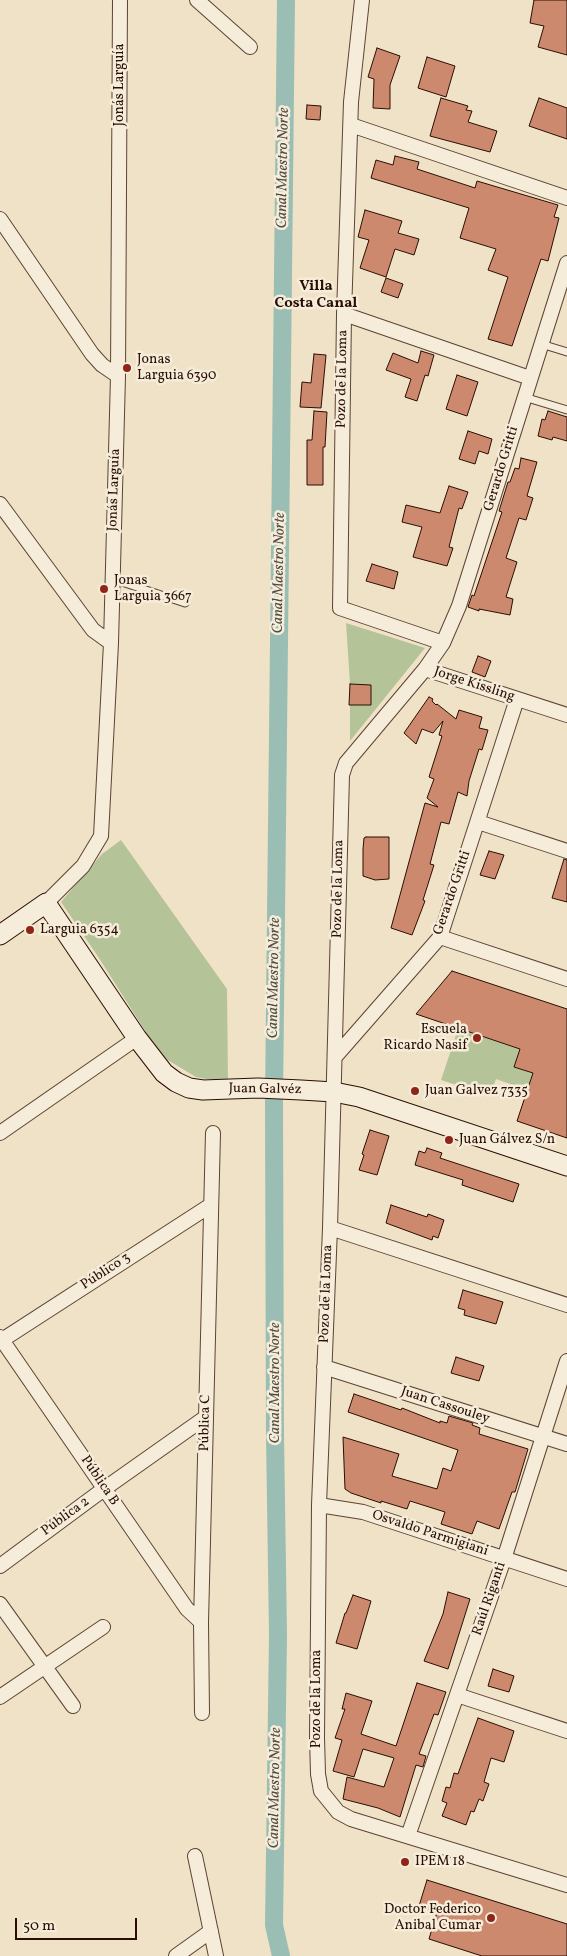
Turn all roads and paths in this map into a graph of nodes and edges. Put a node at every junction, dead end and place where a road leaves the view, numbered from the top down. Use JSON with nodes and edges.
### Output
{"nodes":[{"id":1,"x":120,"y":0,"type":"edge"},
{"id":2,"x":197,"y":0,"type":"edge"},
{"id":3,"x":362,"y":0,"type":"edge"},
{"id":4,"x":250,"y":47,"type":"dead end"},
{"id":5,"x":351,"y":126,"type":"junction"},
{"id":6,"x":567,"y":198,"type":"edge"},
{"id":7,"x":0,"y":220,"type":"edge"},
{"id":8,"x":567,"y":263,"type":"edge"},
{"id":9,"x":344,"y":314,"type":"junction"},
{"id":10,"x":541,"y":344,"type":"junction"},
{"id":11,"x":567,"y":352,"type":"edge"},
{"id":12,"x":118,"y":376,"type":"junction"},
{"id":13,"x":530,"y":378,"type":"junction"},
{"id":14,"x":524,"y":397,"type":"junction"},
{"id":15,"x":567,"y":410,"type":"edge"},
{"id":16,"x":0,"y":504,"type":"edge"},
{"id":17,"x":113,"y":579,"type":"junction"},
{"id":18,"x":185,"y":603,"type":"dead end"},
{"id":19,"x":443,"y":642,"type":"junction"},
{"id":20,"x":111,"y":643,"type":"junction"},
{"id":21,"x":425,"y":669,"type":"junction"},
{"id":22,"x":518,"y":699,"type":"junction"},
{"id":23,"x":567,"y":715,"type":"edge"},
{"id":24,"x":342,"y":776,"type":"joint"},
{"id":25,"x":478,"y":822,"type":"junction"},
{"id":26,"x":567,"y":851,"type":"edge"},
{"id":27,"x":46,"y":903,"type":"junction"},
{"id":28,"x":0,"y":935,"type":"edge"},
{"id":29,"x":440,"y":937,"type":"junction"},
{"id":30,"x":567,"y":979,"type":"edge"},
{"id":31,"x":137,"y":1038,"type":"junction"},
{"id":32,"x":335,"y":1057,"type":"junction"},
{"id":33,"x":334,"y":1092,"type":"junction"},
{"id":34,"x":0,"y":1133,"type":"edge"},
{"id":35,"x":213,"y":1133,"type":"dead end"},
{"id":36,"x":567,"y":1166,"type":"edge"},
{"id":37,"x":211,"y":1205,"type":"junction"},
{"id":38,"x":330,"y":1228,"type":"junction"},
{"id":39,"x":567,"y":1305,"type":"edge"},
{"id":40,"x":1,"y":1338,"type":"edge"},
{"id":41,"x":567,"y":1361,"type":"edge"},
{"id":42,"x":324,"y":1367,"type":"junction"},
{"id":43,"x":206,"y":1417,"type":"junction"},
{"id":44,"x":543,"y":1436,"type":"junction"},
{"id":45,"x":567,"y":1444,"type":"edge"},
{"id":46,"x":104,"y":1489,"type":"junction"},
{"id":47,"x":319,"y":1505,"type":"junction"},
{"id":48,"x":504,"y":1559,"type":"junction"},
{"id":49,"x":0,"y":1566,"type":"edge"},
{"id":50,"x":567,"y":1579,"type":"edge"},
{"id":51,"x":0,"y":1604,"type":"edge"},
{"id":52,"x":201,"y":1622,"type":"junction"},
{"id":53,"x":103,"y":1627,"type":"dead end"},
{"id":54,"x":44,"y":1665,"type":"junction"},
{"id":55,"x":457,"y":1695,"type":"junction"},
{"id":56,"x":0,"y":1697,"type":"edge"},
{"id":57,"x":73,"y":1706,"type":"dead end"},
{"id":58,"x":202,"y":1713,"type":"dead end"},
{"id":59,"x":567,"y":1731,"type":"edge"},
{"id":60,"x":408,"y":1836,"type":"junction"},
{"id":61,"x":195,"y":1856,"type":"dead end"},
{"id":62,"x":567,"y":1885,"type":"edge"},
{"id":63,"x":211,"y":1930,"type":"junction"},
{"id":64,"x":176,"y":1956,"type":"edge"},
{"id":65,"x":216,"y":1956,"type":"edge"}],
"edges":[{"from":1,"to":12,"type":"street","name":"Jonás Larguía"},
{"from":2,"to":4,"type":"street"},
{"from":3,"to":5,"type":"street","name":"Pozo de la Loma"},
{"from":5,"to":6,"type":"street"},
{"from":5,"to":9,"type":"street","name":"Pozo de la Loma"},
{"from":7,"to":12,"type":"street"},
{"from":8,"to":10,"type":"street","name":"Gerardo Gritti"},
{"from":9,"to":13,"type":"street"},
{"from":9,"to":19,"type":"street","name":"Pozo de la Loma"},
{"from":10,"to":11,"type":"lane"},
{"from":10,"to":13,"type":"street","name":"Gerardo Gritti"},
{"from":12,"to":17,"type":"street","name":"Jonás Larguía"},
{"from":13,"to":14,"type":"street","name":"Gerardo Gritti"},
{"from":14,"to":15,"type":"lane"},
{"from":14,"to":19,"type":"street","name":"Gerardo Gritti"},
{"from":16,"to":20,"type":"street"},
{"from":17,"to":18,"type":"lane"},
{"from":17,"to":20,"type":"street","name":"Jonás Larguía"},
{"from":19,"to":21,"type":"street","name":"Gerardo Gritti"},
{"from":20,"to":27,"type":"street","name":"Jonás Larguía"},
{"from":21,"to":22,"type":"street","name":"Jorge Kissling"},
{"from":21,"to":24,"type":"street","name":"Jorge Kissling"},
{"from":22,"to":23,"type":"street","name":"Jorge Kissling"},
{"from":22,"to":25,"type":"street","name":"Gerardo Gritti"},
{"from":24,"to":32,"type":"street","name":"Pozo de la Loma"},
{"from":25,"to":26,"type":"street"},
{"from":25,"to":29,"type":"street","name":"Gerardo Gritti"},
{"from":27,"to":28,"type":"main road","name":"Jonás Larguía"},
{"from":27,"to":31,"type":"main road","name":"Juan Galvéz"},
{"from":29,"to":30,"type":"street"},
{"from":29,"to":32,"type":"street","name":"Gerardo Gritti"},
{"from":31,"to":33,"type":"main road","name":"Juan Galvéz"},
{"from":31,"to":34,"type":"street"},
{"from":32,"to":33,"type":"street","name":"Pozo de la Loma"},
{"from":33,"to":36,"type":"main road","name":"Juan Galvéz"},
{"from":33,"to":38,"type":"street","name":"Pozo de la Loma"},
{"from":35,"to":37,"type":"street","name":"Pública C"},
{"from":37,"to":40,"type":"street","name":"Público 3"},
{"from":37,"to":43,"type":"street","name":"Pública C"},
{"from":38,"to":39,"type":"street"},
{"from":38,"to":42,"type":"street","name":"Pozo de la Loma"},
{"from":40,"to":46,"type":"street","name":"Pública B"},
{"from":41,"to":44,"type":"street","name":"Raúl Riganti"},
{"from":42,"to":44,"type":"street","name":"Juan Cassouley"},
{"from":42,"to":47,"type":"street","name":"Pozo de la Loma"},
{"from":43,"to":46,"type":"street","name":"Pública 2"},
{"from":43,"to":52,"type":"street","name":"Pública C"},
{"from":44,"to":45,"type":"street","name":"Juan Cassouley"},
{"from":44,"to":48,"type":"street","name":"Raúl Riganti"},
{"from":46,"to":49,"type":"street","name":"Pública 2"},
{"from":46,"to":52,"type":"street","name":"Pública B"},
{"from":47,"to":48,"type":"street","name":"Osvaldo Parmigiani"},
{"from":47,"to":60,"type":"street","name":"Pozo de la Loma"},
{"from":48,"to":50,"type":"street","name":"Osvaldo Parmigiani"},
{"from":48,"to":55,"type":"street","name":"Raúl Riganti"},
{"from":51,"to":54,"type":"street"},
{"from":52,"to":58,"type":"street","name":"Pública C"},
{"from":53,"to":54,"type":"street"},
{"from":54,"to":56,"type":"street"},
{"from":54,"to":57,"type":"street"},
{"from":55,"to":59,"type":"street"},
{"from":55,"to":60,"type":"street","name":"Raúl Riganti"},
{"from":60,"to":62,"type":"street"},
{"from":61,"to":63,"type":"street"},
{"from":63,"to":64,"type":"street"},
{"from":63,"to":65,"type":"street"}]}
